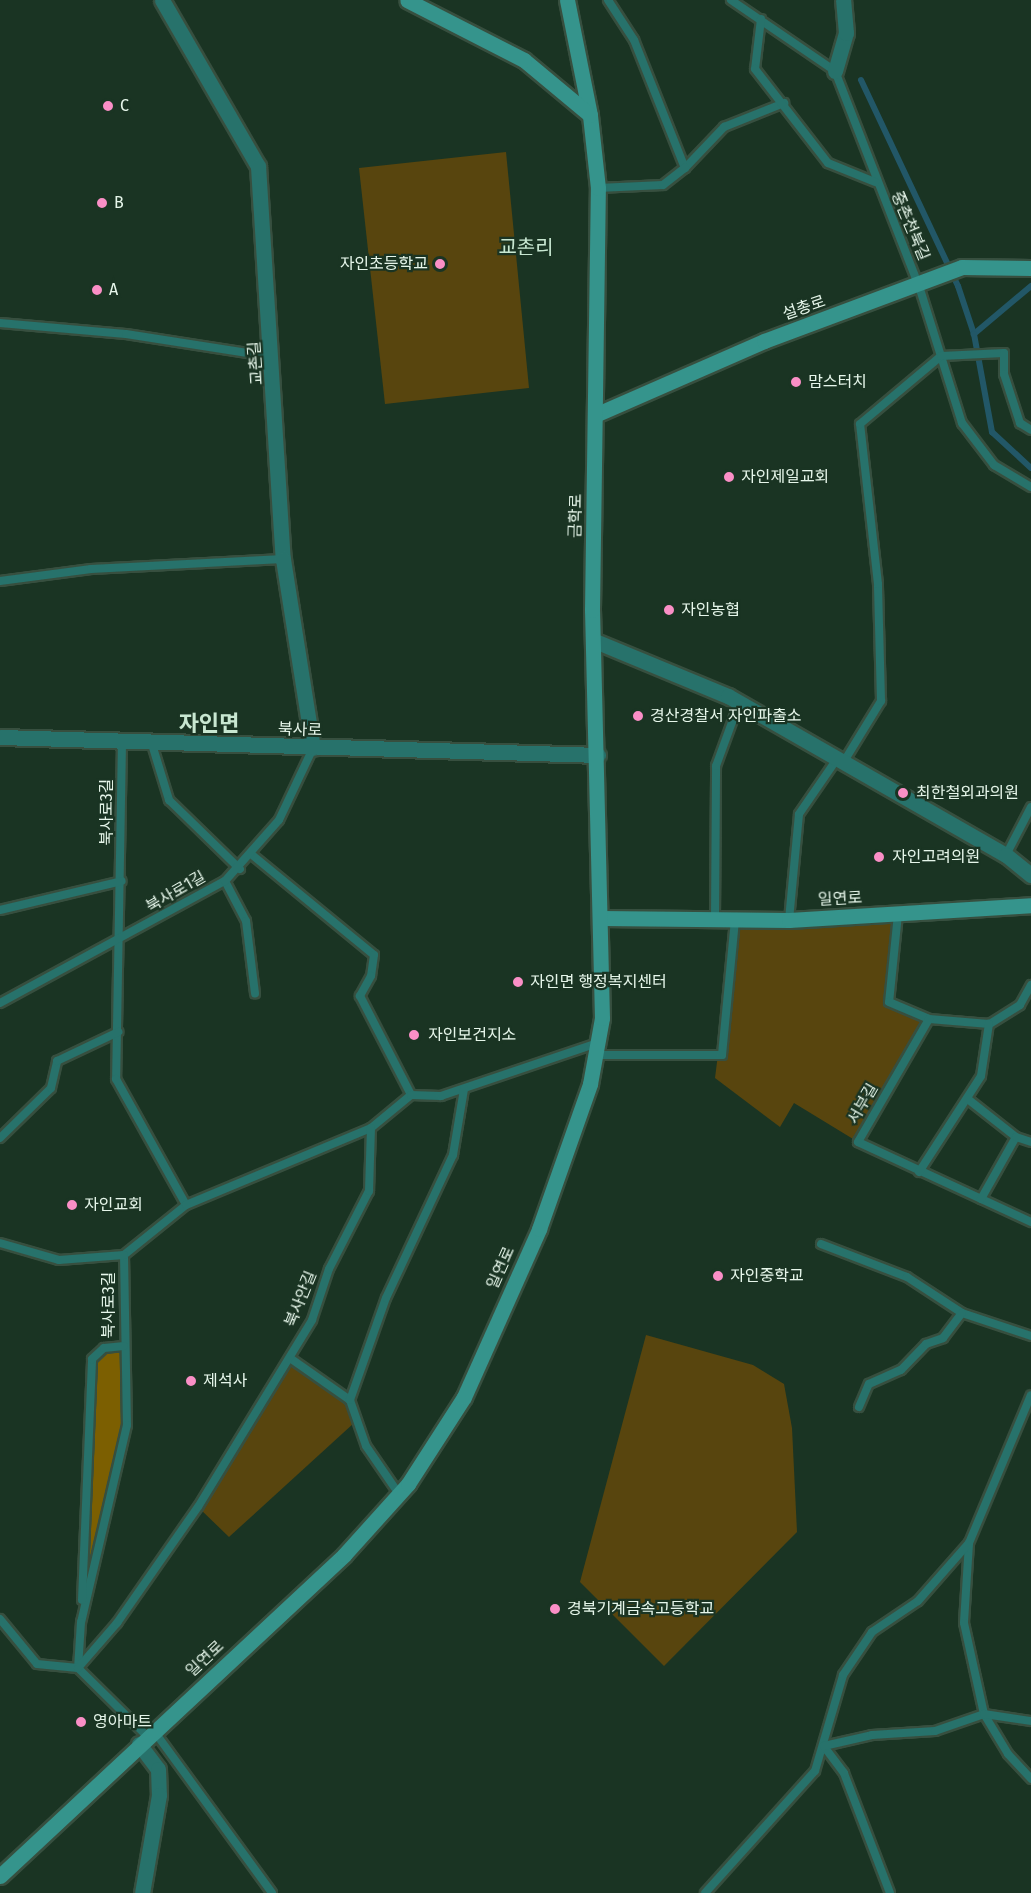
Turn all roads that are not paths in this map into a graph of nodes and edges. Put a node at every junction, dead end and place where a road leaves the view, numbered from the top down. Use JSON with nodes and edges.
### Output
{"nodes":[{"id":1,"x":162,"y":0,"type":"edge"},
{"id":2,"x":407,"y":0,"type":"edge"},
{"id":3,"x":567,"y":0,"type":"edge"},
{"id":4,"x":608,"y":0,"type":"edge"},
{"id":5,"x":731,"y":0,"type":"edge"},
{"id":6,"x":843,"y":0,"type":"edge"},
{"id":7,"x":761,"y":19,"type":"junction"},
{"id":8,"x":835,"y":71,"type":"junction"},
{"id":9,"x":784,"y":103,"type":"junction"},
{"id":10,"x":590,"y":115,"type":"junction"},
{"id":11,"x":685,"y":168,"type":"junction"},
{"id":12,"x":875,"y":182,"type":"junction"},
{"id":13,"x":598,"y":188,"type":"junction"},
{"id":14,"x":1031,"y":268,"type":"edge"},
{"id":15,"x":919,"y":286,"type":"junction"},
{"id":16,"x":0,"y":323,"type":"edge"},
{"id":17,"x":941,"y":356,"type":"junction"},
{"id":18,"x":274,"y":357,"type":"junction"},
{"id":19,"x":597,"y":414,"type":"junction"},
{"id":20,"x":1031,"y":430,"type":"edge"},
{"id":21,"x":1031,"y":487,"type":"edge"},
{"id":22,"x":283,"y":559,"type":"junction"},
{"id":23,"x":0,"y":581,"type":"edge"},
{"id":24,"x":595,"y":641,"type":"junction"},
{"id":25,"x":740,"y":703,"type":"junction"},
{"id":26,"x":0,"y":737,"type":"edge"},
{"id":27,"x":151,"y":741,"type":"junction"},
{"id":28,"x":122,"y":742,"type":"junction"},
{"id":29,"x":313,"y":748,"type":"junction"},
{"id":30,"x":598,"y":755,"type":"junction"},
{"id":31,"x":840,"y":761,"type":"junction"},
{"id":32,"x":1031,"y":807,"type":"edge"},
{"id":33,"x":251,"y":854,"type":"junction"},
{"id":34,"x":1006,"y":855,"type":"junction"},
{"id":35,"x":240,"y":869,"type":"junction"},
{"id":36,"x":1031,"y":875,"type":"edge"},
{"id":37,"x":122,"y":880,"type":"junction"},
{"id":38,"x":225,"y":881,"type":"junction"},
{"id":39,"x":1031,"y":905,"type":"edge"},
{"id":40,"x":0,"y":910,"type":"edge"},
{"id":41,"x":898,"y":914,"type":"junction"},
{"id":42,"x":601,"y":918,"type":"junction"},
{"id":43,"x":715,"y":919,"type":"junction"},
{"id":44,"x":735,"y":919,"type":"junction"},
{"id":45,"x":789,"y":920,"type":"junction"},
{"id":46,"x":122,"y":940,"type":"junction"},
{"id":47,"x":1031,"y":985,"type":"edge"},
{"id":48,"x":255,"y":993,"type":"dead end"},
{"id":49,"x":0,"y":1003,"type":"edge"},
{"id":50,"x":930,"y":1019,"type":"junction"},
{"id":51,"x":989,"y":1024,"type":"junction"},
{"id":52,"x":118,"y":1032,"type":"junction"},
{"id":53,"x":597,"y":1049,"type":"junction"},
{"id":54,"x":464,"y":1089,"type":"junction"},
{"id":55,"x":411,"y":1095,"type":"junction"},
{"id":56,"x":969,"y":1100,"type":"junction"},
{"id":57,"x":371,"y":1128,"type":"junction"},
{"id":58,"x":1016,"y":1137,"type":"junction"},
{"id":59,"x":0,"y":1138,"type":"edge"},
{"id":60,"x":1031,"y":1142,"type":"edge"},
{"id":61,"x":919,"y":1172,"type":"junction"},
{"id":62,"x":981,"y":1199,"type":"junction"},
{"id":63,"x":186,"y":1205,"type":"junction"},
{"id":64,"x":1031,"y":1222,"type":"edge"},
{"id":65,"x":0,"y":1243,"type":"edge"},
{"id":66,"x":821,"y":1244,"type":"dead end"},
{"id":67,"x":124,"y":1255,"type":"junction"},
{"id":68,"x":962,"y":1312,"type":"junction"},
{"id":69,"x":1031,"y":1336,"type":"edge"},
{"id":70,"x":124,"y":1346,"type":"junction"},
{"id":71,"x":290,"y":1358,"type":"junction"},
{"id":72,"x":1031,"y":1395,"type":"edge"},
{"id":73,"x":350,"y":1400,"type":"junction"},
{"id":74,"x":859,"y":1407,"type":"dead end"},
{"id":75,"x":399,"y":1494,"type":"junction"},
{"id":76,"x":969,"y":1543,"type":"junction"},
{"id":77,"x":0,"y":1619,"type":"edge"},
{"id":78,"x":81,"y":1622,"type":"junction"},
{"id":79,"x":78,"y":1668,"type":"junction"},
{"id":80,"x":984,"y":1714,"type":"junction"},
{"id":81,"x":1031,"y":1721,"type":"edge"},
{"id":82,"x":147,"y":1737,"type":"junction"},
{"id":83,"x":824,"y":1746,"type":"junction"},
{"id":84,"x":1031,"y":1779,"type":"edge"},
{"id":85,"x":0,"y":1876,"type":"edge"},
{"id":86,"x":142,"y":1893,"type":"edge"},
{"id":87,"x":272,"y":1893,"type":"edge"},
{"id":88,"x":705,"y":1893,"type":"edge"},
{"id":89,"x":890,"y":1893,"type":"edge"}],
"edges":[{"from":1,"to":18,"type":"street","name":"교촌길"},
{"from":2,"to":10,"type":"street"},
{"from":3,"to":10,"type":"street","name":"금학로"},
{"from":4,"to":11,"type":"lane"},
{"from":5,"to":7,"type":"lane"},
{"from":6,"to":8,"type":"street"},
{"from":7,"to":8,"type":"lane"},
{"from":7,"to":9,"type":"lane"},
{"from":8,"to":12,"type":"lane","name":"중촌천북길"},
{"from":9,"to":11,"type":"lane"},
{"from":9,"to":12,"type":"lane"},
{"from":10,"to":13,"type":"street","name":"금학로"},
{"from":11,"to":13,"type":"lane"},
{"from":12,"to":15,"type":"lane","name":"중촌천북길"},
{"from":13,"to":19,"type":"street","name":"금학로"},
{"from":14,"to":15,"type":"street","name":"설총로"},
{"from":15,"to":17,"type":"lane","name":"중촌천북길"},
{"from":15,"to":19,"type":"street","name":"설총로"},
{"from":16,"to":18,"type":"lane"},
{"from":17,"to":20,"type":"lane"},
{"from":17,"to":21,"type":"lane","name":"중촌천북길"},
{"from":17,"to":31,"type":"lane"},
{"from":18,"to":22,"type":"street","name":"교촌길"},
{"from":19,"to":24,"type":"street","name":"금학로"},
{"from":22,"to":23,"type":"lane"},
{"from":22,"to":29,"type":"street","name":"교촌길"},
{"from":24,"to":25,"type":"street"},
{"from":24,"to":30,"type":"street","name":"금학로"},
{"from":25,"to":31,"type":"street"},
{"from":25,"to":43,"type":"lane"},
{"from":26,"to":28,"type":"street","name":"북사로"},
{"from":27,"to":28,"type":"street","name":"북사로"},
{"from":27,"to":29,"type":"street","name":"북사로"},
{"from":27,"to":35,"type":"lane"},
{"from":28,"to":37,"type":"lane","name":"북사로3길"},
{"from":29,"to":30,"type":"street","name":"북사로"},
{"from":29,"to":33,"type":"lane","name":"북사로1길"},
{"from":30,"to":42,"type":"street","name":"금학로"},
{"from":31,"to":34,"type":"street"},
{"from":31,"to":45,"type":"lane"},
{"from":32,"to":34,"type":"lane"},
{"from":33,"to":35,"type":"lane","name":"북사로1길"},
{"from":33,"to":55,"type":"lane"},
{"from":34,"to":36,"type":"street"},
{"from":35,"to":38,"type":"lane","name":"북사로1길"},
{"from":37,"to":40,"type":"lane"},
{"from":37,"to":46,"type":"lane","name":"북사로3길"},
{"from":38,"to":46,"type":"lane","name":"북사로1길"},
{"from":38,"to":48,"type":"lane"},
{"from":39,"to":41,"type":"street","name":"일연로"},
{"from":41,"to":45,"type":"street","name":"일연로"},
{"from":41,"to":50,"type":"lane"},
{"from":42,"to":43,"type":"street","name":"일연로"},
{"from":42,"to":53,"type":"street","name":"일연로"},
{"from":43,"to":44,"type":"street","name":"일연로"},
{"from":44,"to":45,"type":"street","name":"일연로"},
{"from":44,"to":53,"type":"lane"},
{"from":46,"to":49,"type":"lane","name":"북사로1길"},
{"from":46,"to":52,"type":"lane","name":"북사로3길"},
{"from":47,"to":51,"type":"lane"},
{"from":50,"to":51,"type":"lane"},
{"from":50,"to":61,"type":"lane","name":"서부길"},
{"from":51,"to":56,"type":"lane"},
{"from":52,"to":59,"type":"lane"},
{"from":52,"to":63,"type":"lane","name":"북사로3길"},
{"from":53,"to":54,"type":"lane"},
{"from":53,"to":75,"type":"street","name":"일연로"},
{"from":54,"to":55,"type":"lane"},
{"from":54,"to":73,"type":"lane"},
{"from":55,"to":57,"type":"lane"},
{"from":56,"to":58,"type":"lane"},
{"from":56,"to":61,"type":"lane"},
{"from":57,"to":63,"type":"lane"},
{"from":57,"to":71,"type":"lane","name":"북사안길"},
{"from":58,"to":60,"type":"lane"},
{"from":58,"to":62,"type":"lane"},
{"from":61,"to":62,"type":"lane","name":"서부길"},
{"from":62,"to":64,"type":"lane","name":"서부길"},
{"from":63,"to":67,"type":"lane","name":"북사로3길"},
{"from":65,"to":67,"type":"lane"},
{"from":66,"to":68,"type":"lane"},
{"from":67,"to":70,"type":"lane","name":"북사로3길"},
{"from":68,"to":69,"type":"lane"},
{"from":68,"to":74,"type":"lane"},
{"from":70,"to":78,"type":"lane","name":"북사로3길"},
{"from":70,"to":78,"type":"lane"},
{"from":71,"to":73,"type":"lane"},
{"from":71,"to":79,"type":"lane","name":"북사안길"},
{"from":72,"to":76,"type":"lane"},
{"from":73,"to":75,"type":"lane"},
{"from":75,"to":82,"type":"street","name":"일연로"},
{"from":76,"to":80,"type":"lane"},
{"from":76,"to":83,"type":"lane"},
{"from":77,"to":79,"type":"lane"},
{"from":78,"to":79,"type":"lane","name":"북사로3길"},
{"from":79,"to":82,"type":"lane"},
{"from":80,"to":81,"type":"lane"},
{"from":80,"to":83,"type":"lane"},
{"from":80,"to":84,"type":"lane"},
{"from":82,"to":85,"type":"street","name":"일연로"},
{"from":82,"to":86,"type":"street"},
{"from":82,"to":87,"type":"lane"},
{"from":83,"to":88,"type":"lane"},
{"from":83,"to":89,"type":"lane"}]}
